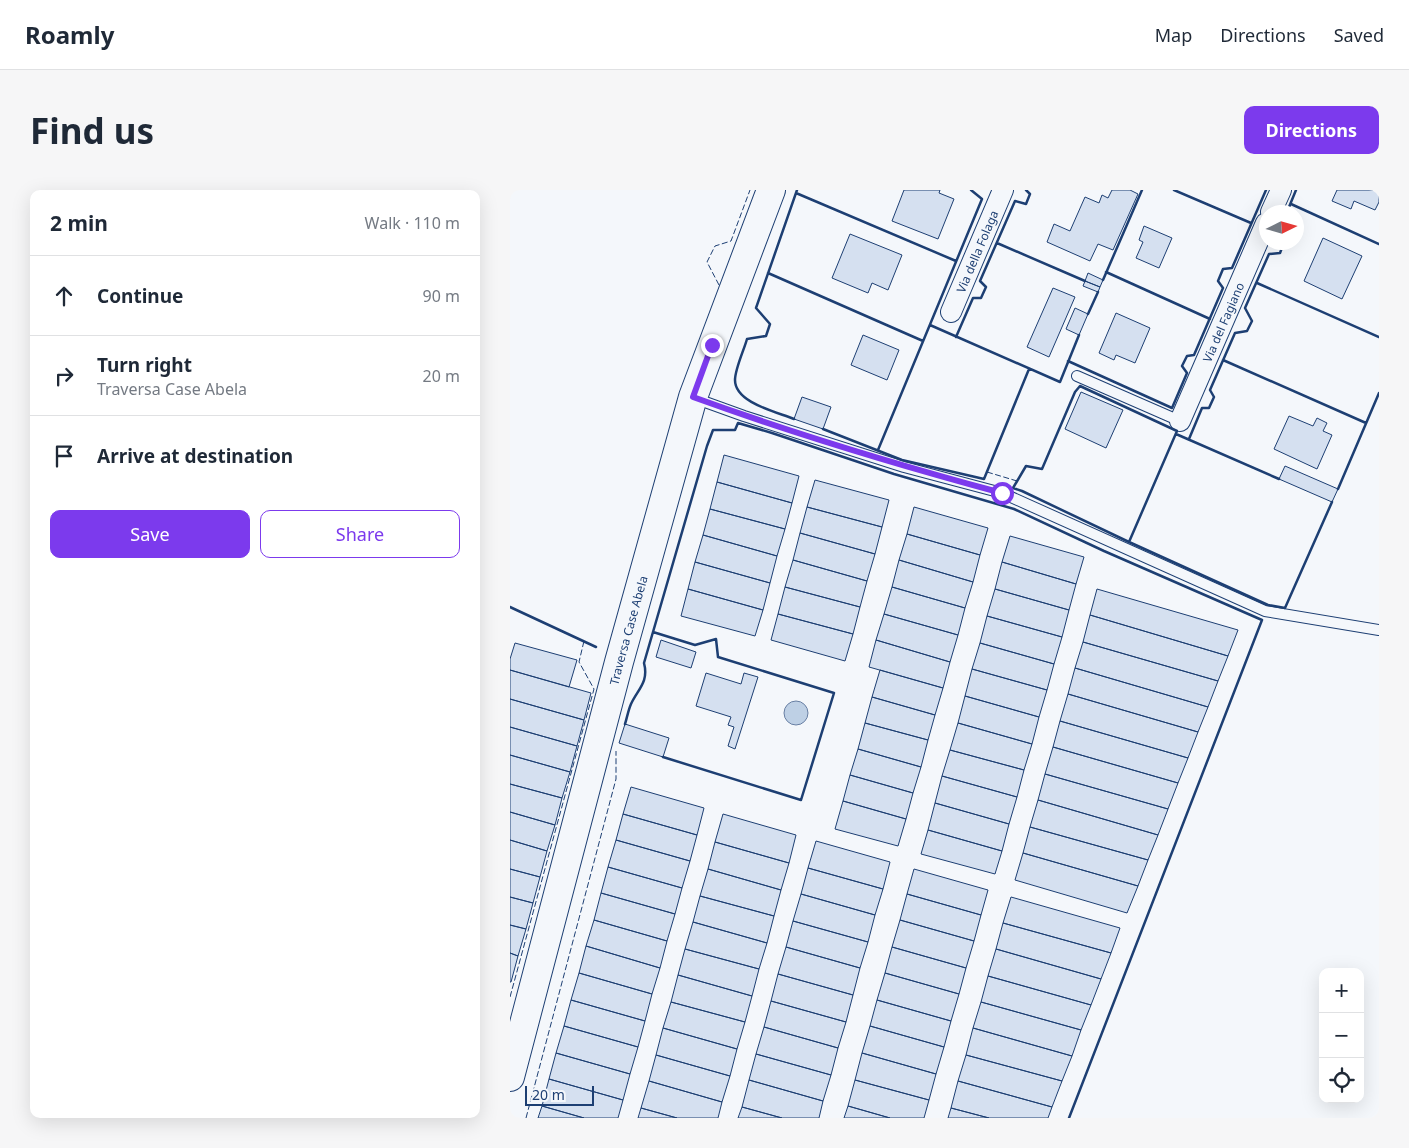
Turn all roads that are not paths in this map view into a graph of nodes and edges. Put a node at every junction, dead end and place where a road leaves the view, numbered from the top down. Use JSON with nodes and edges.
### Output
{"nodes":[{"id":1,"x":772,"y":190,"type":"edge"},
{"id":2,"x":1003,"y":190,"type":"edge"},
{"id":3,"x":1281,"y":190,"type":"edge"},
{"id":4,"x":1274,"y":205,"type":"edge"},
{"id":5,"x":1259,"y":239,"type":"edge"},
{"id":6,"x":951,"y":312,"type":"dead end"},
{"id":7,"x":1076,"y":376,"type":"dead end"},
{"id":8,"x":693,"y":397,"type":"junction"},
{"id":9,"x":1180,"y":422,"type":"joint"},
{"id":10,"x":1379,"y":630,"type":"edge"},
{"id":11,"x":510,"y":1077,"type":"edge"}],
"edges":[{"from":1,"to":8,"type":"street","name":"Traversa Case Abela"},
{"from":2,"to":6,"type":"street","name":"Via della Folaga"},
{"from":3,"to":4,"type":"street"},
{"from":5,"to":9,"type":"street","name":"Via del Fagiano"},
{"from":7,"to":9,"type":"lane"},
{"from":8,"to":10,"type":"lane"},
{"from":8,"to":11,"type":"street","name":"Traversa Case Abela"}]}
